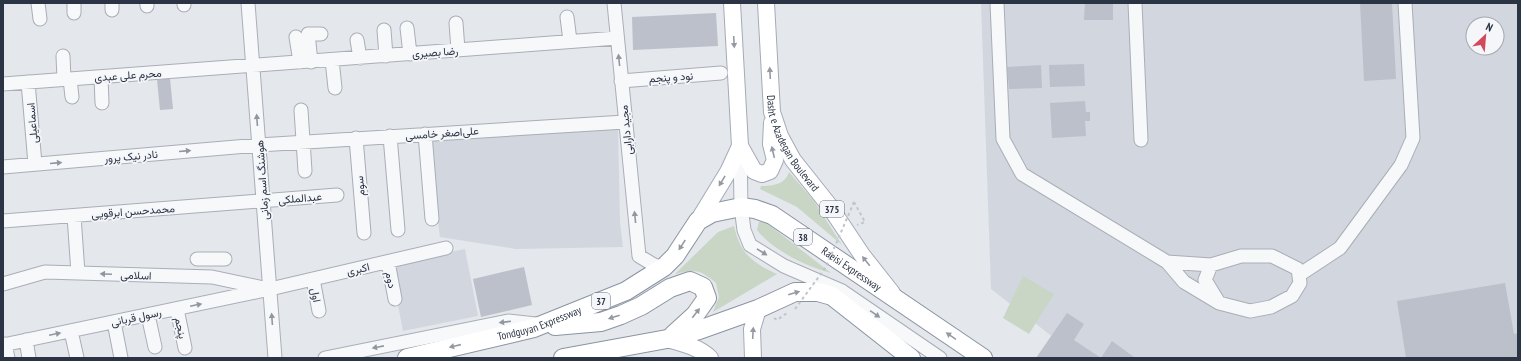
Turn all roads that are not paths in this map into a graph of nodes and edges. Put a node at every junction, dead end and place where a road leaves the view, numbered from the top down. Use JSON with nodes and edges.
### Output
{"nodes":[{"id":1,"x":38,"y":3,"type":"edge"},
{"id":2,"x":248,"y":3,"type":"edge"},
{"id":3,"x":614,"y":3,"type":"edge"},
{"id":4,"x":732,"y":3,"type":"edge"},
{"id":5,"x":766,"y":3,"type":"edge"},
{"id":6,"x":996,"y":3,"type":"edge"},
{"id":7,"x":1135,"y":3,"type":"edge"},
{"id":8,"x":1405,"y":3,"type":"edge"},
{"id":9,"x":567,"y":17,"type":"dead end"},
{"id":10,"x":40,"y":19,"type":"dead end"},
{"id":11,"x":456,"y":23,"type":"dead end"},
{"id":12,"x":407,"y":28,"type":"dead end"},
{"id":13,"x":384,"y":30,"type":"dead end"},
{"id":14,"x":321,"y":34,"type":"dead end"},
{"id":15,"x":296,"y":37,"type":"dead end"},
{"id":16,"x":617,"y":38,"type":"junction"},
{"id":17,"x":357,"y":40,"type":"dead end"},
{"id":18,"x":570,"y":41,"type":"junction"},
{"id":19,"x":458,"y":50,"type":"junction"},
{"id":20,"x":410,"y":54,"type":"junction"},
{"id":21,"x":63,"y":56,"type":"dead end"},
{"id":22,"x":386,"y":56,"type":"junction"},
{"id":23,"x":360,"y":58,"type":"junction"},
{"id":24,"x":332,"y":60,"type":"junction"},
{"id":25,"x":305,"y":62,"type":"junction"},
{"id":26,"x":253,"y":66,"type":"junction"},
{"id":27,"x":721,"y":73,"type":"dead end"},
{"id":28,"x":101,"y":77,"type":"junction"},
{"id":29,"x":67,"y":79,"type":"junction"},
{"id":30,"x":621,"y":80,"type":"junction"},
{"id":31,"x":28,"y":82,"type":"junction"},
{"id":32,"x":3,"y":84,"type":"edge"},
{"id":33,"x":335,"y":88,"type":"dead end"},
{"id":34,"x":72,"y":97,"type":"dead end"},
{"id":35,"x":102,"y":104,"type":"dead end"},
{"id":36,"x":301,"y":110,"type":"dead end"},
{"id":37,"x":772,"y":112,"type":"junction"},
{"id":38,"x":625,"y":122,"type":"junction"},
{"id":39,"x":425,"y":134,"type":"junction"},
{"id":40,"x":390,"y":136,"type":"junction"},
{"id":41,"x":356,"y":138,"type":"junction"},
{"id":42,"x":1141,"y":140,"type":"dead end"},
{"id":43,"x":302,"y":142,"type":"junction"},
{"id":44,"x":259,"y":145,"type":"junction"},
{"id":45,"x":740,"y":146,"type":"junction"},
{"id":46,"x":35,"y":164,"type":"junction"},
{"id":47,"x":3,"y":167,"type":"edge"},
{"id":48,"x":305,"y":171,"type":"dead end"},
{"id":49,"x":337,"y":195,"type":"dead end"},
{"id":50,"x":263,"y":202,"type":"junction"},
{"id":51,"x":741,"y":207,"type":"junction"},
{"id":52,"x":74,"y":216,"type":"junction"},
{"id":53,"x":432,"y":219,"type":"dead end"},
{"id":54,"x":3,"y":221,"type":"edge"},
{"id":55,"x":698,"y":221,"type":"junction"},
{"id":56,"x":398,"y":230,"type":"dead end"},
{"id":57,"x":364,"y":233,"type":"dead end"},
{"id":58,"x":446,"y":248,"type":"dead end"},
{"id":59,"x":197,"y":259,"type":"dead end"},
{"id":60,"x":388,"y":262,"type":"junction"},
{"id":61,"x":1167,"y":262,"type":"junction"},
{"id":62,"x":1211,"y":265,"type":"junction"},
{"id":63,"x":664,"y":267,"type":"junction"},
{"id":64,"x":78,"y":273,"type":"junction"},
{"id":65,"x":1299,"y":275,"type":"junction"},
{"id":66,"x":212,"y":277,"type":"junction"},
{"id":67,"x":313,"y":279,"type":"junction"},
{"id":68,"x":3,"y":284,"type":"edge"},
{"id":69,"x":270,"y":289,"type":"junction"},
{"id":70,"x":395,"y":299,"type":"dead end"},
{"id":71,"x":899,"y":302,"type":"junction"},
{"id":72,"x":1219,"y":303,"type":"junction"},
{"id":73,"x":177,"y":309,"type":"junction"},
{"id":74,"x":758,"y":309,"type":"junction"},
{"id":75,"x":319,"y":311,"type":"dead end"},
{"id":76,"x":148,"y":315,"type":"junction"},
{"id":77,"x":114,"y":322,"type":"junction"},
{"id":78,"x":539,"y":326,"type":"junction"},
{"id":79,"x":71,"y":331,"type":"junction"},
{"id":80,"x":667,"y":339,"type":"junction"},
{"id":81,"x":26,"y":340,"type":"junction"},
{"id":82,"x":4,"y":345,"type":"edge"},
{"id":83,"x":155,"y":347,"type":"dead end"},
{"id":84,"x":185,"y":348,"type":"dead end"},
{"id":85,"x":8,"y":358,"type":"edge"},
{"id":86,"x":29,"y":358,"type":"edge"},
{"id":87,"x":77,"y":358,"type":"edge"},
{"id":88,"x":121,"y":358,"type":"edge"},
{"id":89,"x":275,"y":358,"type":"edge"},
{"id":90,"x":325,"y":358,"type":"edge"},
{"id":91,"x":407,"y":358,"type":"edge"},
{"id":92,"x":563,"y":358,"type":"edge"},
{"id":93,"x":710,"y":358,"type":"edge"},
{"id":94,"x":753,"y":358,"type":"edge"},
{"id":95,"x":911,"y":358,"type":"edge"},
{"id":96,"x":940,"y":358,"type":"edge"},
{"id":97,"x":983,"y":358,"type":"edge"}],
"edges":[{"from":1,"to":10,"type":"street"},
{"from":2,"to":26,"type":"street","name":"هوشنگ اسم زمانی"},
{"from":3,"to":16,"type":"street","name":"مجید دارابی"},
{"from":4,"to":45,"type":"main road","one_way":true},
{"from":37,"to":5,"type":"main road","name":"Dasht e Azadegan Boulevard","number":"375","one_way":true},
{"from":6,"to":61,"type":"street"},
{"from":7,"to":42,"type":"street"},
{"from":8,"to":65,"type":"street"},
{"from":9,"to":18,"type":"street"},
{"from":11,"to":19,"type":"street"},
{"from":12,"to":20,"type":"street"},
{"from":13,"to":22,"type":"street"},
{"from":14,"to":25,"type":"street"},
{"from":15,"to":25,"type":"street"},
{"from":16,"to":18,"type":"street","name":"رضا بصیری"},
{"from":30,"to":16,"type":"street","name":"مجید دارابی","one_way":true},
{"from":17,"to":23,"type":"street"},
{"from":18,"to":19,"type":"street","name":"رضا بصیری"},
{"from":19,"to":20,"type":"street","name":"رضا بصیری"},
{"from":20,"to":22,"type":"street","name":"رضا بصیری"},
{"from":21,"to":29,"type":"street"},
{"from":22,"to":23,"type":"street","name":"رضا بصیری"},
{"from":23,"to":24,"type":"street","name":"رضا بصیری"},
{"from":24,"to":25,"type":"street","name":"رضا بصیری"},
{"from":24,"to":33,"type":"street"},
{"from":25,"to":26,"type":"street","name":"رضا بصیری"},
{"from":26,"to":28,"type":"street","name":"محرم علی عبدی"},
{"from":44,"to":26,"type":"street","name":"هوشنگ اسم زمانی","one_way":true},
{"from":27,"to":30,"type":"street","name":"نود و پنجم"},
{"from":28,"to":29,"type":"street","name":"محرم علی عبدی"},
{"from":28,"to":35,"type":"street"},
{"from":29,"to":31,"type":"street","name":"محرم علی عبدی"},
{"from":29,"to":34,"type":"street"},
{"from":30,"to":38,"type":"street","name":"مجید دارابی"},
{"from":31,"to":32,"type":"street","name":"محرم علی عبدی"},
{"from":31,"to":46,"type":"street","name":"اسماعیلی"},
{"from":36,"to":43,"type":"street"},
{"from":45,"to":37,"type":"main road","one_way":true},
{"from":71,"to":37,"type":"main road","name":"Dasht e Azadegan Boulevard","number":"375","one_way":true},
{"from":38,"to":39,"type":"street","name":"علی‌اصغر خامسی"},
{"from":63,"to":38,"type":"street","name":"مجید دارابی","one_way":true},
{"from":39,"to":40,"type":"street","name":"علی‌اصغر خامسی"},
{"from":39,"to":53,"type":"street"},
{"from":40,"to":41,"type":"street","name":"علی‌اصغر خامسی"},
{"from":40,"to":56,"type":"street"},
{"from":41,"to":43,"type":"street","name":"علی‌اصغر خامسی"},
{"from":41,"to":57,"type":"street","name":"سوم"},
{"from":43,"to":44,"type":"street","name":"علی‌اصغر خامسی"},
{"from":43,"to":48,"type":"street"},
{"from":46,"to":44,"type":"street","name":"نادر نیک پرور","one_way":true},
{"from":44,"to":50,"type":"street","name":"هوشنگ اسم زمانی"},
{"from":45,"to":51,"type":"street"},
{"from":45,"to":55,"type":"main road","one_way":true},
{"from":46,"to":47,"type":"street","name":"نادر نیک پرور"},
{"from":49,"to":50,"type":"street","name":"عبدالملکی"},
{"from":50,"to":52,"type":"street","name":"محمدحسن ابرقویی"},
{"from":50,"to":69,"type":"street","name":"هوشنگ اسم زمانی"},
{"from":51,"to":55,"type":"highway","name":"Raeisi Expressway","number":"38"},
{"from":51,"to":71,"type":"highway","name":"Raeisi Expressway","number":"38"},
{"from":51,"to":96,"type":"street","one_way":true},
{"from":52,"to":54,"type":"street","name":"محمدحسن ابرقویی"},
{"from":52,"to":64,"type":"street"},
{"from":55,"to":63,"type":"highway","one_way":true},
{"from":58,"to":60,"type":"street","name":"اکبری"},
{"from":59,"to":66,"type":"street"},
{"from":60,"to":67,"type":"street","name":"اکبری"},
{"from":60,"to":70,"type":"street","name":"دوم"},
{"from":61,"to":62,"type":"street"},
{"from":61,"to":72,"type":"street"},
{"from":62,"to":65,"type":"street"},
{"from":62,"to":72,"type":"street"},
{"from":63,"to":78,"type":"highway","name":"Tondguyan Expressway","number":"37"},
{"from":66,"to":64,"type":"street","name":"اسلامی","one_way":true},
{"from":64,"to":68,"type":"street","name":"اسلامی"},
{"from":65,"to":72,"type":"street"},
{"from":66,"to":69,"type":"street","name":"اسلامی"},
{"from":67,"to":69,"type":"street","name":"اکبری"},
{"from":67,"to":75,"type":"street","name":"اول"},
{"from":73,"to":69,"type":"street","name":"رسول قربانی","one_way":true},
{"from":89,"to":69,"type":"street","name":"هوشنگ اسم زمانی","one_way":true},
{"from":97,"to":71,"type":"highway","name":"Raeisi Expressway","number":"38","one_way":true},
{"from":73,"to":76,"type":"street","name":"رسول قربانی"},
{"from":73,"to":84,"type":"street","name":"پنجم"},
{"from":74,"to":80,"type":"highway"},
{"from":94,"to":74,"type":"main road","one_way":true},
{"from":74,"to":95,"type":"highway","one_way":true},
{"from":76,"to":77,"type":"street","name":"رسول قربانی"},
{"from":76,"to":83,"type":"street"},
{"from":77,"to":79,"type":"street","name":"رسول قربانی"},
{"from":77,"to":88,"type":"street"},
{"from":80,"to":78,"type":"highway","one_way":true},
{"from":78,"to":90,"type":"street","one_way":true},
{"from":78,"to":91,"type":"highway","name":"Tondguyan Expressway","number":"37","one_way":true},
{"from":81,"to":79,"type":"street","name":"رسول قربانی","one_way":true},
{"from":79,"to":87,"type":"street"},
{"from":80,"to":92,"type":"highway"},
{"from":80,"to":93,"type":"main road"},
{"from":81,"to":82,"type":"street","name":"رسول قربانی"},
{"from":81,"to":86,"type":"street"},
{"from":82,"to":85,"type":"street"}]}
